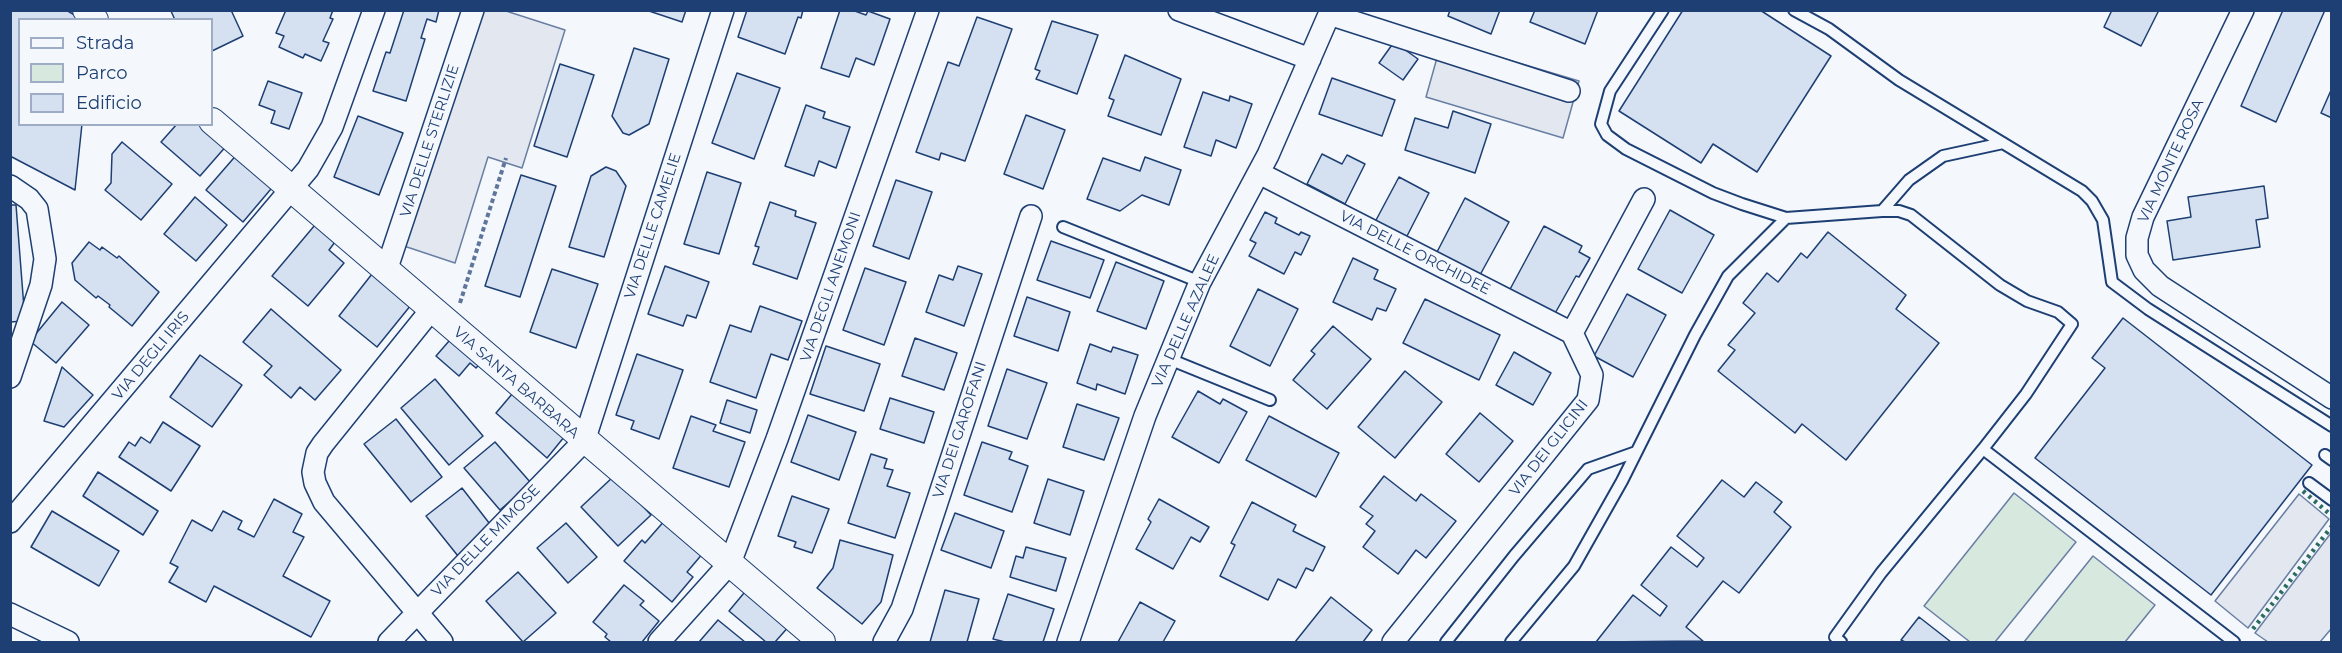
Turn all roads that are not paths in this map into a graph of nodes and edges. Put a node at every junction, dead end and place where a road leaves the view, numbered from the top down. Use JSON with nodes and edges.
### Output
{"nodes":[{"id":1,"x":374,"y":10,"type":"edge"},
{"id":2,"x":473,"y":10,"type":"edge"},
{"id":3,"x":723,"y":10,"type":"edge"},
{"id":4,"x":928,"y":10,"type":"edge"},
{"id":5,"x":1179,"y":10,"type":"edge"},
{"id":6,"x":1663,"y":10,"type":"edge"},
{"id":7,"x":1794,"y":10,"type":"edge"},
{"id":8,"x":2243,"y":10,"type":"edge"},
{"id":9,"x":1330,"y":13,"type":"edge"},
{"id":10,"x":1310,"y":60,"type":"junction"},
{"id":11,"x":1569,"y":91,"type":"dead end"},
{"id":12,"x":213,"y":122,"type":"edge"},
{"id":13,"x":2003,"y":143,"type":"junction"},
{"id":14,"x":1259,"y":172,"type":"junction"},
{"id":15,"x":10,"y":186,"type":"edge"},
{"id":16,"x":291,"y":190,"type":"junction"},
{"id":17,"x":1644,"y":199,"type":"dead end"},
{"id":18,"x":1882,"y":212,"type":"junction"},
{"id":19,"x":1031,"y":216,"type":"dead end"},
{"id":20,"x":1786,"y":218,"type":"junction"},
{"id":21,"x":1063,"y":227,"type":"dead end"},
{"id":22,"x":386,"y":271,"type":"junction"},
{"id":23,"x":1200,"y":282,"type":"junction"},
{"id":24,"x":431,"y":310,"type":"junction"},
{"id":25,"x":1572,"y":333,"type":"junction"},
{"id":26,"x":1169,"y":359,"type":"junction"},
{"id":27,"x":10,"y":377,"type":"edge"},
{"id":28,"x":2331,"y":398,"type":"edge"},
{"id":29,"x":1270,"y":400,"type":"dead end"},
{"id":30,"x":2331,"y":426,"type":"edge"},
{"id":31,"x":584,"y":441,"type":"junction"},
{"id":32,"x":1983,"y":449,"type":"junction"},
{"id":33,"x":1636,"y":452,"type":"junction"},
{"id":34,"x":2309,"y":483,"type":"dead end"},
{"id":35,"x":2331,"y":500,"type":"edge"},
{"id":36,"x":10,"y":522,"type":"edge"},
{"id":37,"x":730,"y":563,"type":"junction"},
{"id":38,"x":417,"y":613,"type":"junction"},
{"id":39,"x":10,"y":614,"type":"edge"},
{"id":40,"x":1836,"y":641,"type":"edge"},
{"id":41,"x":68,"y":642,"type":"edge"},
{"id":42,"x":389,"y":642,"type":"edge"},
{"id":43,"x":442,"y":642,"type":"edge"},
{"id":44,"x":659,"y":642,"type":"edge"},
{"id":45,"x":822,"y":642,"type":"edge"},
{"id":46,"x":884,"y":642,"type":"edge"},
{"id":47,"x":1068,"y":642,"type":"edge"},
{"id":48,"x":1393,"y":642,"type":"edge"},
{"id":49,"x":1446,"y":642,"type":"edge"},
{"id":50,"x":1511,"y":642,"type":"edge"},
{"id":51,"x":2234,"y":642,"type":"edge"}],
"edges":[{"from":1,"to":16,"type":"street","name":"VIA DEGLI IRIS"},
{"from":2,"to":22,"type":"street","name":"VIA DELLE STERLIZIE"},
{"from":3,"to":31,"type":"street","name":"VIA DELLE CAMELIE"},
{"from":4,"to":37,"type":"street","name":"VIA DEGLI ANEMONI"},
{"from":5,"to":10,"type":"street"},
{"from":6,"to":20,"type":"lane"},
{"from":7,"to":13,"type":"lane"},
{"from":8,"to":28,"type":"street","name":"VIA MONTE ROSA"},
{"from":9,"to":10,"type":"street","name":"VIA DELLE AZALEE"},
{"from":9,"to":11,"type":"street"},
{"from":10,"to":14,"type":"street","name":"VIA DELLE AZALEE"},
{"from":12,"to":16,"type":"street","name":"VIA SANTA BARBARA"},
{"from":13,"to":18,"type":"lane"},
{"from":13,"to":30,"type":"lane"},
{"from":14,"to":23,"type":"street","name":"VIA DELLE AZALEE"},
{"from":14,"to":25,"type":"street","name":"VIA DELLE ORCHIDEE"},
{"from":15,"to":27,"type":"street"},
{"from":16,"to":22,"type":"street","name":"VIA SANTA BARBARA"},
{"from":16,"to":36,"type":"street","name":"VIA DEGLI IRIS"},
{"from":17,"to":25,"type":"street"},
{"from":18,"to":20,"type":"lane"},
{"from":18,"to":32,"type":"lane"},
{"from":19,"to":46,"type":"street","name":"VIA DEI GAROFANI"},
{"from":20,"to":33,"type":"lane"},
{"from":21,"to":23,"type":"lane"},
{"from":22,"to":24,"type":"street","name":"VIA SANTA BARBARA"},
{"from":23,"to":26,"type":"street","name":"VIA DELLE AZALEE"},
{"from":24,"to":31,"type":"street","name":"VIA SANTA BARBARA"},
{"from":24,"to":38,"type":"street"},
{"from":25,"to":48,"type":"street","name":"VIA DEI GLICINI"},
{"from":26,"to":29,"type":"lane"},
{"from":26,"to":47,"type":"street","name":"VIA DELLE AZALEE"},
{"from":31,"to":37,"type":"street","name":"VIA SANTA BARBARA"},
{"from":31,"to":38,"type":"street","name":"VIA DELLE MIMOSE"},
{"from":32,"to":40,"type":"lane"},
{"from":32,"to":51,"type":"lane"},
{"from":33,"to":49,"type":"lane"},
{"from":33,"to":50,"type":"lane"},
{"from":34,"to":35,"type":"lane"},
{"from":37,"to":44,"type":"street"},
{"from":37,"to":45,"type":"street","name":"VIA SANTA BARBARA"},
{"from":38,"to":42,"type":"street","name":"VIA DELLE MIMOSE"},
{"from":38,"to":43,"type":"street"},
{"from":39,"to":41,"type":"street"}]}
